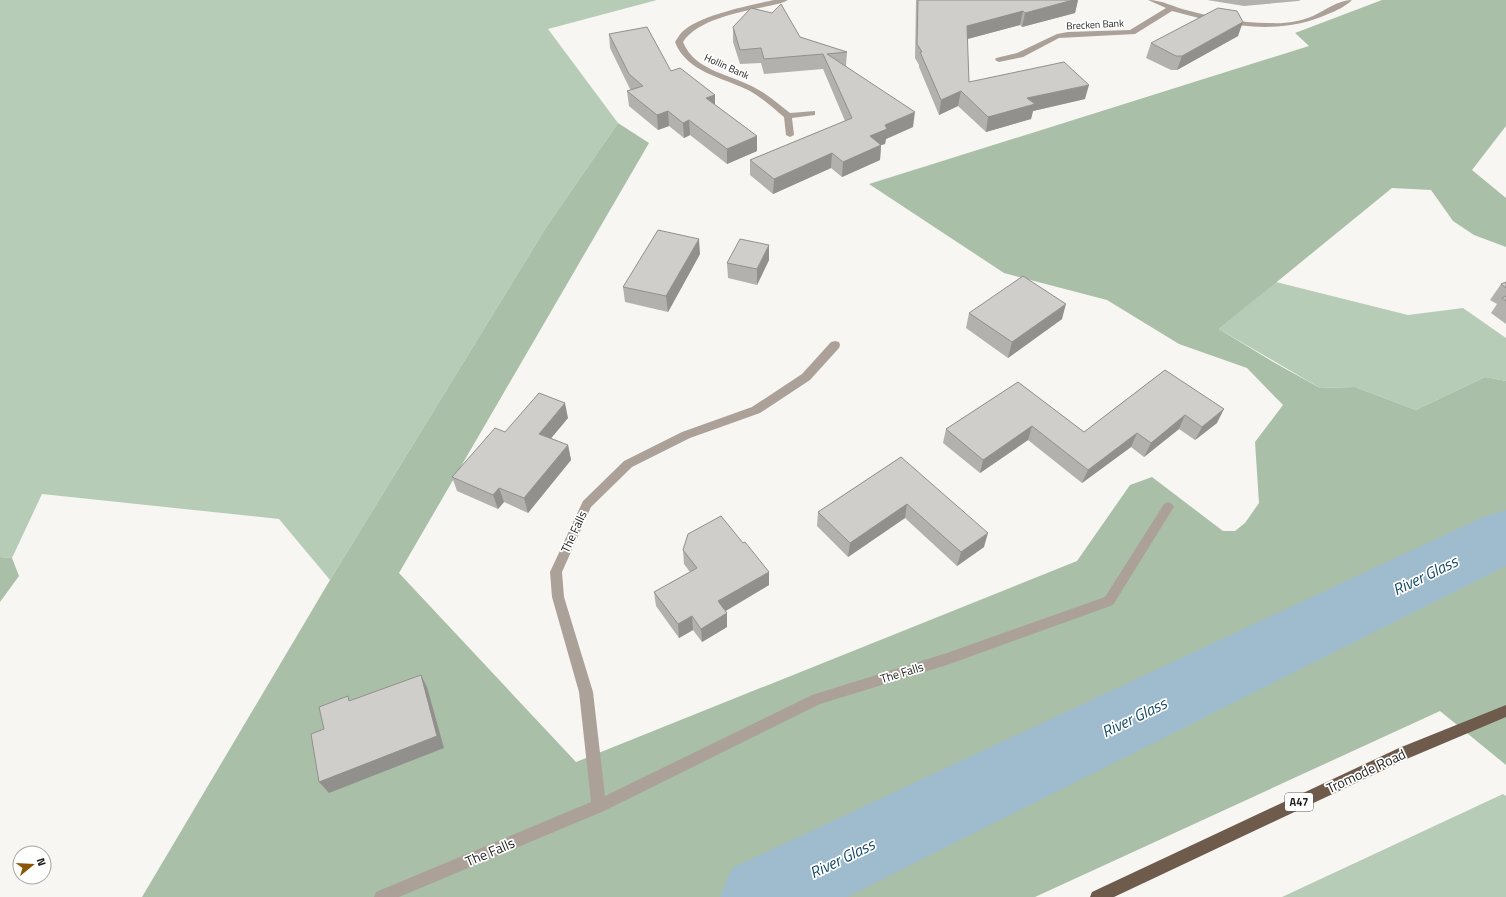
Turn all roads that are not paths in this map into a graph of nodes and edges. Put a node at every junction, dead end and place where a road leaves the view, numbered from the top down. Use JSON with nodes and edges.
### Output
{"nodes":[{"id":1,"x":784,"y":0,"type":"edge"},
{"id":2,"x":1152,"y":0,"type":"edge"},
{"id":3,"x":1348,"y":0,"type":"edge"},
{"id":4,"x":1170,"y":9,"type":"junction"},
{"id":5,"x":1000,"y":60,"type":"dead end"},
{"id":6,"x":812,"y":113,"type":"dead end"},
{"id":7,"x":788,"y":116,"type":"junction"},
{"id":8,"x":790,"y":135,"type":"dead end"},
{"id":9,"x":835,"y":345,"type":"dead end"},
{"id":10,"x":1168,"y":507,"type":"dead end"},
{"id":11,"x":1506,"y":711,"type":"edge"},
{"id":12,"x":599,"y":806,"type":"junction"},
{"id":13,"x":381,"y":897,"type":"edge"},
{"id":14,"x":1096,"y":897,"type":"edge"}],
"edges":[{"from":1,"to":7,"type":"street","name":"Hollin Bank"},
{"from":2,"to":4,"type":"street"},
{"from":3,"to":4,"type":"street"},
{"from":4,"to":5,"type":"street","name":"Brecken Bank"},
{"from":6,"to":7,"type":"street"},
{"from":7,"to":8,"type":"street"},
{"from":9,"to":12,"type":"street","name":"The Falls"},
{"from":10,"to":12,"type":"street","name":"The Falls"},
{"from":11,"to":14,"type":"main road","name":"Tromode Road","number":"A47"},
{"from":12,"to":13,"type":"street","name":"The Falls"}]}
